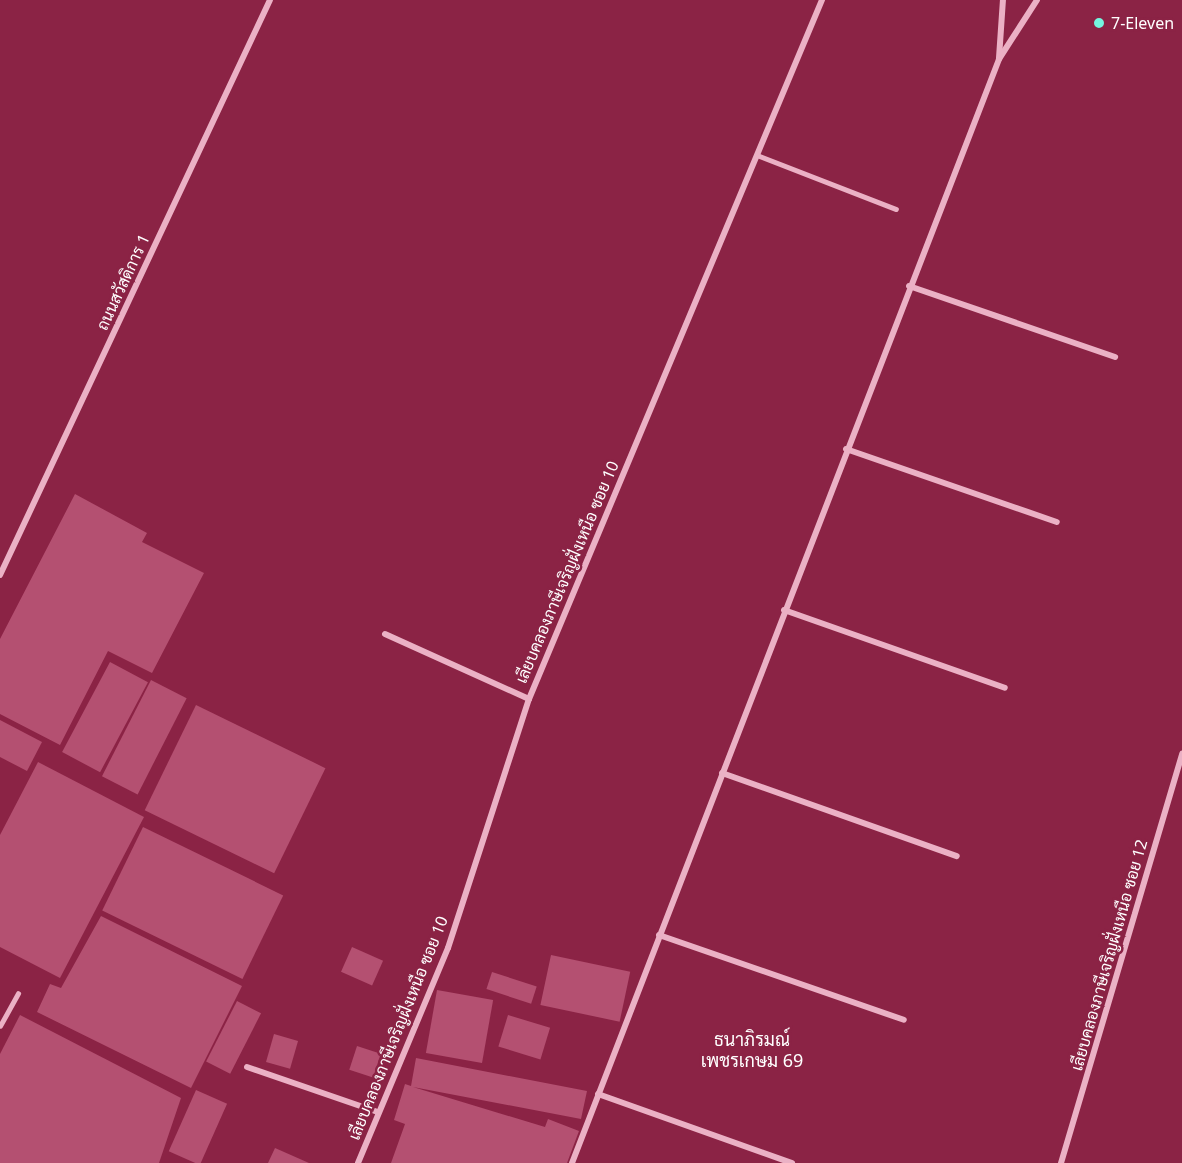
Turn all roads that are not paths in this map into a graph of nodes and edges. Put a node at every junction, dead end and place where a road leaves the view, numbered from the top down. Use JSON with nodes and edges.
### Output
{"nodes":[{"id":1,"x":270,"y":0,"type":"edge"},
{"id":2,"x":822,"y":0,"type":"edge"},
{"id":3,"x":1003,"y":0,"type":"edge"},
{"id":4,"x":1037,"y":0,"type":"edge"},
{"id":5,"x":999,"y":59,"type":"junction"},
{"id":6,"x":757,"y":155,"type":"junction"},
{"id":7,"x":896,"y":209,"type":"dead end"},
{"id":8,"x":909,"y":286,"type":"junction"},
{"id":9,"x":1115,"y":357,"type":"dead end"},
{"id":10,"x":846,"y":449,"type":"junction"},
{"id":11,"x":1057,"y":522,"type":"dead end"},
{"id":12,"x":0,"y":575,"type":"edge"},
{"id":13,"x":784,"y":610,"type":"junction"},
{"id":14,"x":385,"y":634,"type":"dead end"},
{"id":15,"x":1005,"y":688,"type":"dead end"},
{"id":16,"x":529,"y":699,"type":"junction"},
{"id":17,"x":1182,"y":754,"type":"edge"},
{"id":18,"x":722,"y":773,"type":"junction"},
{"id":19,"x":957,"y":856,"type":"dead end"},
{"id":20,"x":659,"y":935,"type":"junction"},
{"id":21,"x":18,"y":994,"type":"dead end"},
{"id":22,"x":904,"y":1020,"type":"dead end"},
{"id":23,"x":0,"y":1026,"type":"edge"},
{"id":24,"x":247,"y":1067,"type":"dead end"},
{"id":25,"x":598,"y":1094,"type":"junction"},
{"id":26,"x":378,"y":1112,"type":"junction"},
{"id":27,"x":358,"y":1163,"type":"edge"},
{"id":28,"x":572,"y":1163,"type":"edge"},
{"id":29,"x":792,"y":1163,"type":"edge"},
{"id":30,"x":1061,"y":1163,"type":"edge"}],
"edges":[{"from":1,"to":12,"type":"street","name":"ถนนสวัสดิการ 1"},
{"from":2,"to":6,"type":"street","name":"เลียบคลองภาษีเจริญฝั่งเหนือ ซอย 10"},
{"from":3,"to":5,"type":"street"},
{"from":4,"to":5,"type":"street"},
{"from":5,"to":8,"type":"street"},
{"from":6,"to":7,"type":"lane"},
{"from":6,"to":16,"type":"street","name":"เลียบคลองภาษีเจริญฝั่งเหนือ ซอย 10"},
{"from":8,"to":9,"type":"street"},
{"from":8,"to":10,"type":"street"},
{"from":10,"to":11,"type":"street"},
{"from":10,"to":13,"type":"street"},
{"from":13,"to":15,"type":"street"},
{"from":13,"to":18,"type":"street"},
{"from":14,"to":16,"type":"street"},
{"from":16,"to":26,"type":"street","name":"เลียบคลองภาษีเจริญฝั่งเหนือ ซอย 10"},
{"from":17,"to":30,"type":"street","name":"เลียบคลองภาษีเจริญฝั่งเหนือ ซอย 12"},
{"from":18,"to":19,"type":"street"},
{"from":18,"to":20,"type":"street"},
{"from":20,"to":22,"type":"street"},
{"from":20,"to":25,"type":"street"},
{"from":21,"to":23,"type":"lane"},
{"from":24,"to":26,"type":"street"},
{"from":25,"to":28,"type":"street"},
{"from":25,"to":29,"type":"street"},
{"from":26,"to":27,"type":"street","name":"เลียบคลองภาษีเจริญฝั่งเหนือ ซอย 10"}]}
